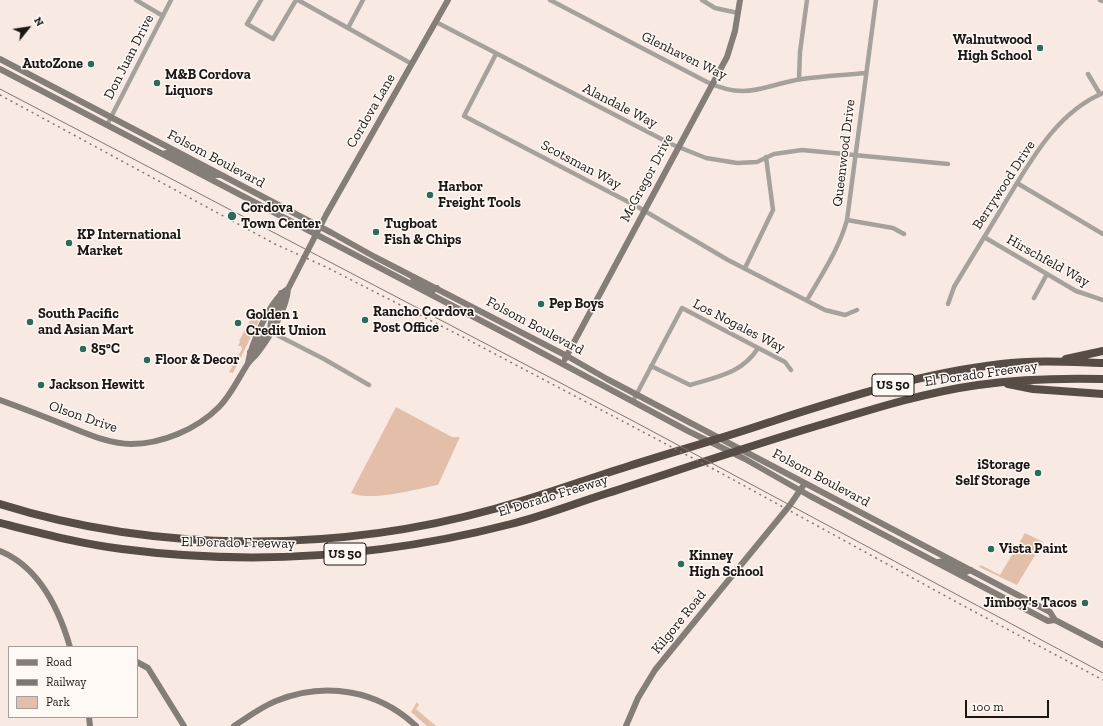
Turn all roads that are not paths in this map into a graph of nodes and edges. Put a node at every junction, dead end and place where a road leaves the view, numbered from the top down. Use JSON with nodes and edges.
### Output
{"nodes":[{"id":1,"x":136,"y":0,"type":"edge"},
{"id":2,"x":171,"y":0,"type":"edge"},
{"id":3,"x":261,"y":0,"type":"edge"},
{"id":4,"x":297,"y":0,"type":"edge"},
{"id":5,"x":364,"y":0,"type":"edge"},
{"id":6,"x":448,"y":0,"type":"edge"},
{"id":7,"x":550,"y":0,"type":"edge"},
{"id":8,"x":702,"y":0,"type":"edge"},
{"id":9,"x":740,"y":0,"type":"edge"},
{"id":10,"x":807,"y":0,"type":"edge"},
{"id":11,"x":876,"y":0,"type":"edge"},
{"id":12,"x":1100,"y":0,"type":"edge"},
{"id":13,"x":1103,"y":1,"type":"edge"},
{"id":14,"x":738,"y":13,"type":"junction"},
{"id":15,"x":162,"y":16,"type":"junction"},
{"id":16,"x":436,"y":22,"type":"junction"},
{"id":17,"x":348,"y":28,"type":"junction"},
{"id":18,"x":496,"y":54,"type":"junction"},
{"id":19,"x":0,"y":59,"type":"edge"},
{"id":20,"x":412,"y":64,"type":"junction"},
{"id":21,"x":0,"y":69,"type":"edge"},
{"id":22,"x":866,"y":73,"type":"junction"},
{"id":23,"x":1088,"y":74,"type":"dead end"},
{"id":24,"x":799,"y":79,"type":"junction"},
{"id":25,"x":711,"y":84,"type":"junction"},
{"id":26,"x":1101,"y":93,"type":"edge"},
{"id":27,"x":111,"y":117,"type":"junction"},
{"id":28,"x":107,"y":125,"type":"junction"},
{"id":29,"x":677,"y":147,"type":"junction"},
{"id":30,"x":162,"y":154,"type":"junction"},
{"id":31,"x":855,"y":154,"type":"junction"},
{"id":32,"x":766,"y":157,"type":"junction"},
{"id":33,"x":948,"y":164,"type":"dead end"},
{"id":34,"x":221,"y":175,"type":"junction"},
{"id":35,"x":1017,"y":183,"type":"junction"},
{"id":36,"x":643,"y":210,"type":"junction"},
{"id":37,"x":847,"y":220,"type":"junction"},
{"id":38,"x":320,"y":227,"type":"junction"},
{"id":39,"x":904,"y":234,"type":"dead end"},
{"id":40,"x":1103,"y":234,"type":"edge"},
{"id":41,"x":317,"y":235,"type":"junction"},
{"id":42,"x":984,"y":237,"type":"junction"},
{"id":43,"x":745,"y":268,"type":"junction"},
{"id":44,"x":1047,"y":274,"type":"junction"},
{"id":45,"x":405,"y":282,"type":"junction"},
{"id":46,"x":437,"y":288,"type":"junction"},
{"id":47,"x":288,"y":289,"type":"junction"},
{"id":48,"x":281,"y":293,"type":"junction"},
{"id":49,"x":1034,"y":298,"type":"dead end"},
{"id":50,"x":806,"y":300,"type":"junction"},
{"id":51,"x":1103,"y":300,"type":"edge"},
{"id":52,"x":948,"y":304,"type":"dead end"},
{"id":53,"x":857,"y":310,"type":"dead end"},
{"id":54,"x":271,"y":332,"type":"junction"},
{"id":55,"x":758,"y":348,"type":"junction"},
{"id":56,"x":1103,"y":351,"type":"edge"},
{"id":57,"x":250,"y":352,"type":"junction"},
{"id":58,"x":567,"y":356,"type":"junction"},
{"id":59,"x":1054,"y":362,"type":"junction"},
{"id":60,"x":248,"y":363,"type":"junction"},
{"id":61,"x":1103,"y":363,"type":"edge"},
{"id":62,"x":563,"y":364,"type":"junction"},
{"id":63,"x":652,"y":366,"type":"junction"},
{"id":64,"x":791,"y":370,"type":"dead end"},
{"id":65,"x":1103,"y":379,"type":"edge"},
{"id":66,"x":997,"y":382,"type":"junction"},
{"id":67,"x":369,"y":385,"type":"dead end"},
{"id":68,"x":636,"y":394,"type":"junction"},
{"id":69,"x":1103,"y":394,"type":"edge"},
{"id":70,"x":0,"y":400,"type":"edge"},
{"id":71,"x":632,"y":401,"type":"junction"},
{"id":72,"x":805,"y":483,"type":"junction"},
{"id":73,"x":801,"y":490,"type":"junction"},
{"id":74,"x":0,"y":504,"type":"edge"},
{"id":75,"x":0,"y":523,"type":"edge"},
{"id":76,"x":0,"y":551,"type":"edge"},
{"id":77,"x":936,"y":562,"type":"junction"},
{"id":78,"x":959,"y":566,"type":"junction"},
{"id":79,"x":1055,"y":620,"type":"junction"},
{"id":80,"x":1103,"y":645,"type":"edge"},
{"id":81,"x":70,"y":646,"type":"edge"},
{"id":82,"x":138,"y":663,"type":"edge"},
{"id":83,"x":184,"y":726,"type":"edge"},
{"id":84,"x":234,"y":726,"type":"edge"},
{"id":85,"x":416,"y":726,"type":"edge"},
{"id":86,"x":626,"y":726,"type":"edge"}],
"edges":[{"from":1,"to":15,"type":"street"},
{"from":2,"to":15,"type":"street","name":"Don Juan Drive"},
{"from":3,"to":4,"type":"street"},
{"from":4,"to":17,"type":"street"},
{"from":5,"to":17,"type":"street"},
{"from":6,"to":16,"type":"main road","name":"Cordova Lane"},
{"from":7,"to":25,"type":"street","name":"Glenhaven Way"},
{"from":8,"to":14,"type":"street"},
{"from":9,"to":14,"type":"main road","name":"McGregor Drive"},
{"from":10,"to":24,"type":"street"},
{"from":11,"to":22,"type":"street","name":"Queenwood Drive"},
{"from":12,"to":13,"type":"street"},
{"from":14,"to":25,"type":"main road","name":"McGregor Drive"},
{"from":15,"to":27,"type":"street","name":"Don Juan Drive"},
{"from":16,"to":18,"type":"street","name":"Alandale Way"},
{"from":16,"to":20,"type":"main road","name":"Cordova Lane"},
{"from":17,"to":20,"type":"street"},
{"from":18,"to":29,"type":"street","name":"Alandale Way"},
{"from":18,"to":36,"type":"street","name":"Scotsman Way"},
{"from":19,"to":27,"type":"main road","name":"Folsom Boulevard"},
{"from":20,"to":38,"type":"main road","name":"Cordova Lane"},
{"from":21,"to":28,"type":"main road","name":"Folsom Boulevard"},
{"from":22,"to":24,"type":"street","name":"Glenhaven Way"},
{"from":22,"to":31,"type":"street","name":"Queenwood Drive"},
{"from":23,"to":26,"type":"street","name":"Berrywood Drive"},
{"from":24,"to":25,"type":"street","name":"Glenhaven Way"},
{"from":25,"to":29,"type":"main road","name":"McGregor Drive"},
{"from":26,"to":35,"type":"street","name":"Berrywood Drive"},
{"from":27,"to":28,"type":"street","name":"Don Juan Drive"},
{"from":27,"to":34,"type":"main road","name":"Folsom Boulevard"},
{"from":28,"to":30,"type":"main road","name":"Folsom Boulevard"},
{"from":29,"to":32,"type":"street","name":"Alandale Way"},
{"from":29,"to":36,"type":"main road","name":"McGregor Drive"},
{"from":30,"to":34,"type":"main road"},
{"from":30,"to":41,"type":"main road","name":"Folsom Boulevard"},
{"from":31,"to":32,"type":"street","name":"Alandale Way"},
{"from":31,"to":33,"type":"street","name":"Alandale Way"},
{"from":31,"to":37,"type":"street","name":"Queenwood Drive"},
{"from":32,"to":43,"type":"street"},
{"from":34,"to":38,"type":"main road","name":"Folsom Boulevard"},
{"from":35,"to":40,"type":"street"},
{"from":35,"to":42,"type":"street","name":"Berrywood Drive"},
{"from":36,"to":43,"type":"street","name":"Scotsman Way"},
{"from":36,"to":58,"type":"main road","name":"McGregor Drive"},
{"from":37,"to":39,"type":"street"},
{"from":37,"to":50,"type":"street","name":"Queenwood Drive"},
{"from":38,"to":41,"type":"main road","name":"Cordova Lane"},
{"from":38,"to":46,"type":"main road","name":"Folsom Boulevard"},
{"from":41,"to":45,"type":"main road","name":"Folsom Boulevard"},
{"from":41,"to":47,"type":"main road","name":"Olson Drive"},
{"from":42,"to":44,"type":"street","name":"Hirschfeld Way"},
{"from":42,"to":52,"type":"street","name":"Berrywood Drive"},
{"from":43,"to":50,"type":"street","name":"Scotsman Way"},
{"from":44,"to":49,"type":"street"},
{"from":44,"to":51,"type":"street","name":"Hirschfeld Way"},
{"from":45,"to":46,"type":"main road"},
{"from":45,"to":62,"type":"main road","name":"Folsom Boulevard"},
{"from":46,"to":58,"type":"main road","name":"Folsom Boulevard"},
{"from":47,"to":48,"type":"main road"},
{"from":47,"to":54,"type":"main road","name":"Olson Drive"},
{"from":48,"to":54,"type":"main road"},
{"from":48,"to":57,"type":"main road","name":"Olson Drive"},
{"from":50,"to":53,"type":"street","name":"Scotsman Way"},
{"from":54,"to":57,"type":"main road"},
{"from":54,"to":60,"type":"main road","name":"Olson Drive"},
{"from":54,"to":67,"type":"street"},
{"from":55,"to":63,"type":"street"},
{"from":55,"to":63,"type":"street","name":"Los Nogales Way"},
{"from":55,"to":64,"type":"street","name":"Los Nogales Way"},
{"from":56,"to":59,"type":"highway"},
{"from":57,"to":60,"type":"main road","name":"Olson Drive"},
{"from":58,"to":62,"type":"main road","name":"McGregor Drive"},
{"from":58,"to":68,"type":"main road","name":"Folsom Boulevard"},
{"from":59,"to":61,"type":"highway","name":"El Dorado Freeway","number":"US 50"},
{"from":59,"to":74,"type":"highway","name":"El Dorado Freeway","number":"US 50"},
{"from":60,"to":70,"type":"main road","name":"Olson Drive"},
{"from":62,"to":71,"type":"main road","name":"Folsom Boulevard"},
{"from":63,"to":68,"type":"street","name":"Los Nogales Way"},
{"from":65,"to":66,"type":"highway","name":"El Dorado Freeway","number":"US 50"},
{"from":66,"to":69,"type":"highway"},
{"from":66,"to":75,"type":"highway","name":"El Dorado Freeway","number":"US 50"},
{"from":68,"to":71,"type":"street","name":"Los Nogales Way"},
{"from":68,"to":72,"type":"main road","name":"Folsom Boulevard"},
{"from":71,"to":73,"type":"main road","name":"Folsom Boulevard"},
{"from":72,"to":73,"type":"main road","name":"Kilgore Road"},
{"from":72,"to":78,"type":"main road","name":"Folsom Boulevard"},
{"from":73,"to":77,"type":"main road","name":"Folsom Boulevard"},
{"from":73,"to":86,"type":"main road","name":"Kilgore Road"},
{"from":76,"to":81,"type":"main road"},
{"from":77,"to":78,"type":"main road"},
{"from":77,"to":79,"type":"main road","name":"Folsom Boulevard"},
{"from":78,"to":79,"type":"main road","name":"Folsom Boulevard"},
{"from":79,"to":80,"type":"main road","name":"Folsom Boulevard"},
{"from":82,"to":83,"type":"main road"},
{"from":84,"to":85,"type":"main road"}]}
